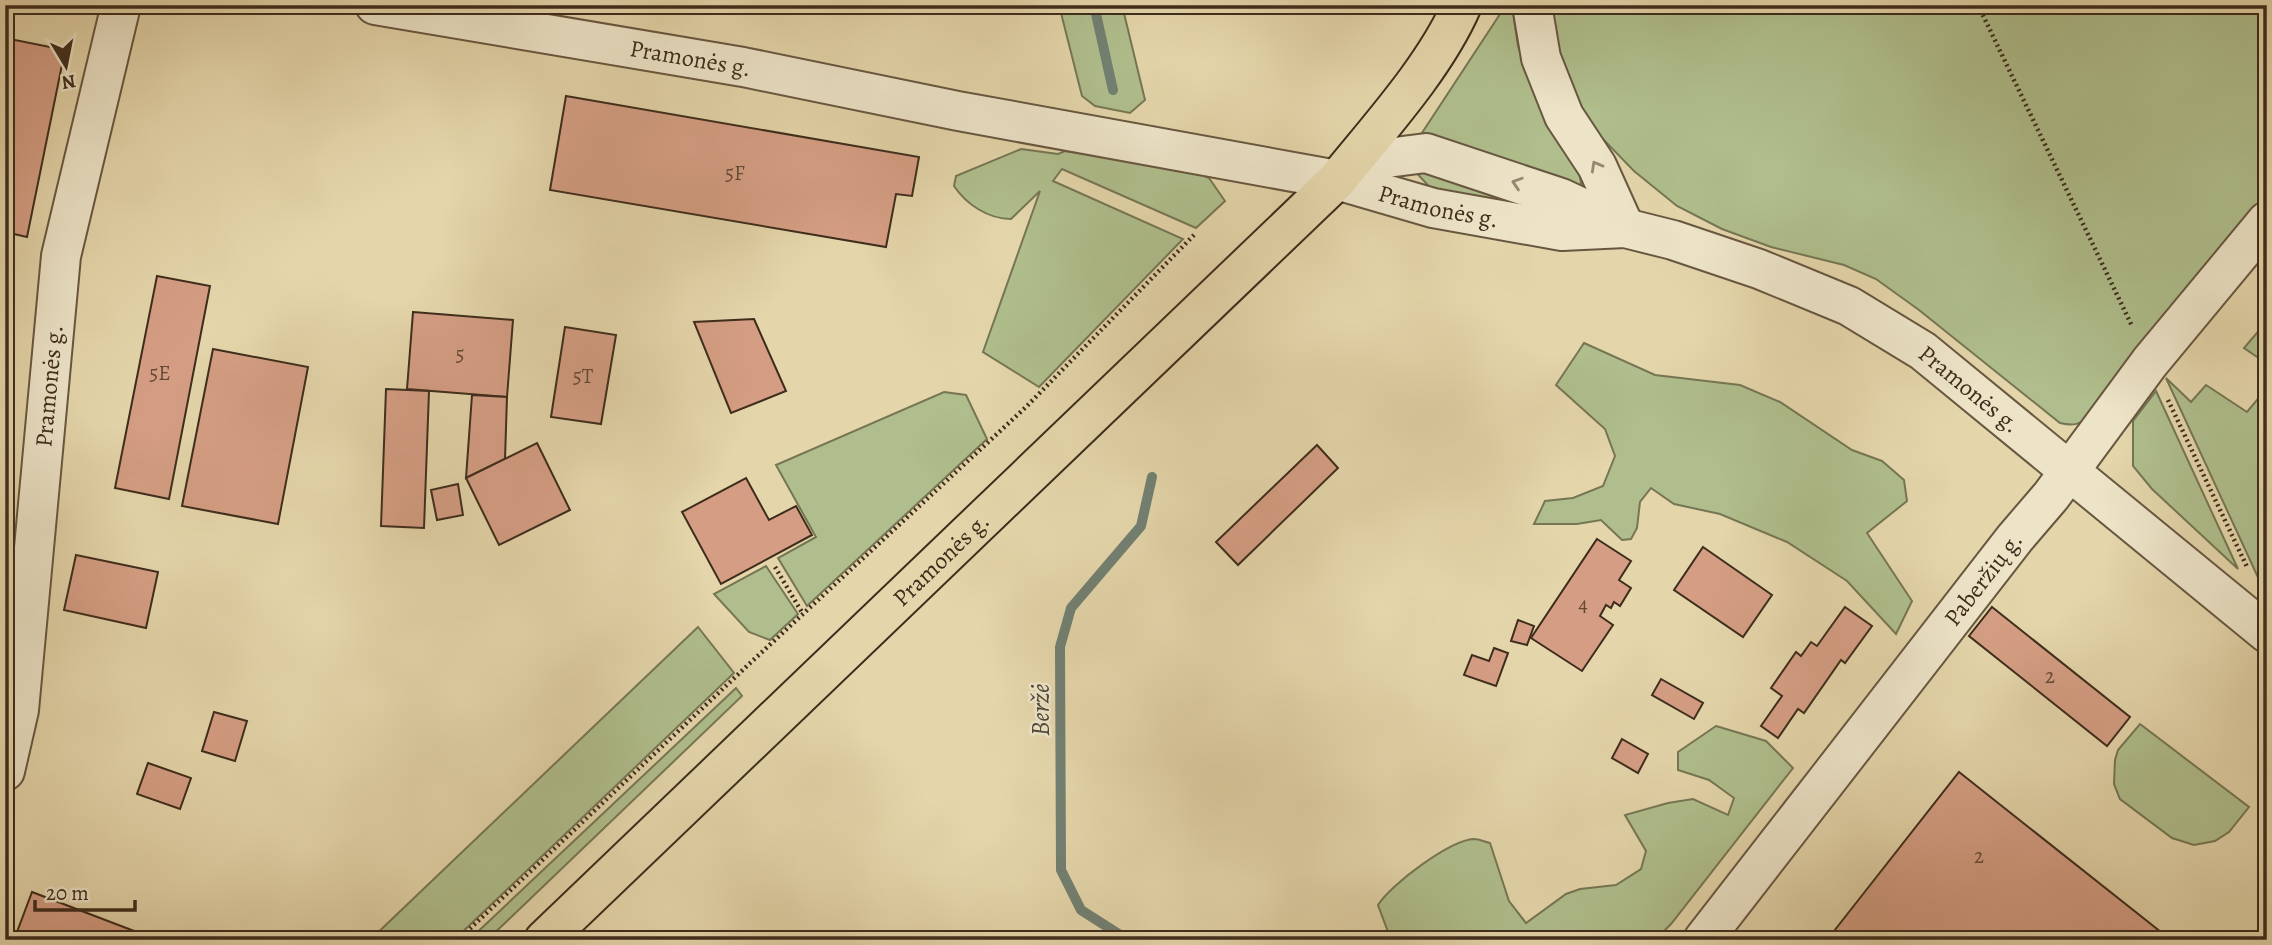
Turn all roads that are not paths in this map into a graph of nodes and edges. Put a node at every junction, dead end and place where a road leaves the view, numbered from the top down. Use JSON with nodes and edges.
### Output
{"nodes":[{"id":1,"x":121,"y":5,"type":"edge"},
{"id":2,"x":374,"y":5,"type":"edge"},
{"id":3,"x":1462,"y":5,"type":"edge"},
{"id":4,"x":1532,"y":5,"type":"edge"},
{"id":5,"x":1337,"y":180,"type":"junction"},
{"id":6,"x":2267,"y":221,"type":"edge"},
{"id":7,"x":1625,"y":228,"type":"junction"},
{"id":8,"x":2071,"y":470,"type":"junction"},
{"id":9,"x":2267,"y":634,"type":"edge"},
{"id":10,"x":5,"y":771,"type":"edge"},
{"id":11,"x":544,"y":940,"type":"edge"},
{"id":12,"x":1703,"y":940,"type":"edge"}],
"edges":[{"from":1,"to":10,"type":"street","name":"Pramonės g."},
{"from":2,"to":5,"type":"street","name":"Pramonės g."},
{"from":3,"to":5,"type":"main road","name":"Pramonės g."},
{"from":7,"to":4,"type":"street","one_way":true},
{"from":5,"to":7,"type":"street","name":"Pramonės g."},
{"from":7,"to":5,"type":"street","name":"Pramonės g.","one_way":true},
{"from":5,"to":11,"type":"main road","name":"Pramonės g."},
{"from":6,"to":8,"type":"street","name":"Paberžių g."},
{"from":7,"to":8,"type":"street","name":"Pramonės g."},
{"from":8,"to":9,"type":"street","name":"Pramonės g."},
{"from":8,"to":12,"type":"street","name":"Paberžių g."}]}
